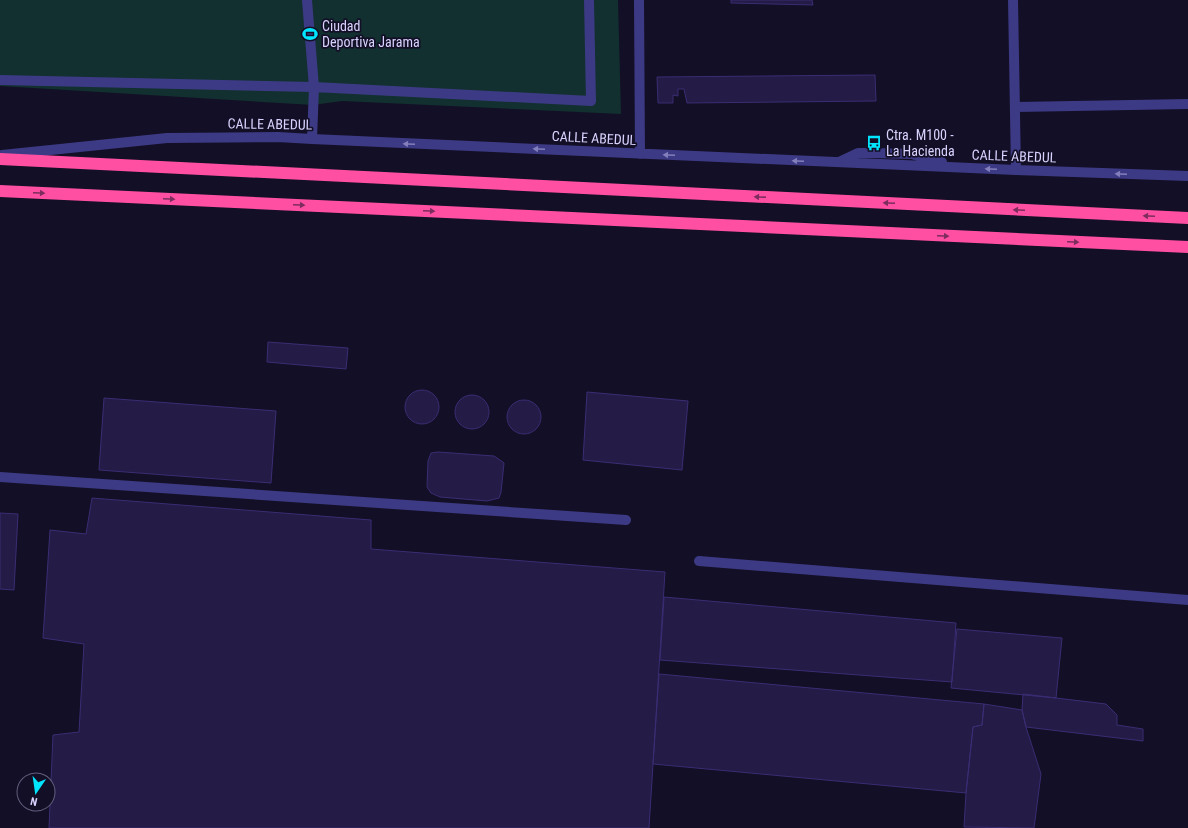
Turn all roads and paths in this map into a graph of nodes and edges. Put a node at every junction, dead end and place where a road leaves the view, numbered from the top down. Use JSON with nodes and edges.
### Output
{"nodes":[{"id":1,"x":307,"y":0,"type":"edge"},
{"id":2,"x":590,"y":0,"type":"edge"},
{"id":3,"x":639,"y":0,"type":"edge"},
{"id":4,"x":1013,"y":0,"type":"edge"},
{"id":5,"x":0,"y":80,"type":"edge"},
{"id":6,"x":314,"y":87,"type":"junction"},
{"id":7,"x":1188,"y":104,"type":"edge"},
{"id":8,"x":1015,"y":106,"type":"junction"},
{"id":9,"x":312,"y":139,"type":"junction"},
{"id":10,"x":640,"y":154,"type":"junction"},
{"id":11,"x":0,"y":155,"type":"edge"},
{"id":12,"x":0,"y":160,"type":"edge"},
{"id":13,"x":1016,"y":170,"type":"junction"},
{"id":14,"x":1188,"y":176,"type":"edge"},
{"id":15,"x":0,"y":191,"type":"edge"},
{"id":16,"x":1188,"y":218,"type":"edge"},
{"id":17,"x":1188,"y":247,"type":"edge"},
{"id":18,"x":0,"y":477,"type":"edge"},
{"id":19,"x":626,"y":520,"type":"dead end"},
{"id":20,"x":699,"y":561,"type":"dead end"},
{"id":21,"x":1188,"y":600,"type":"edge"}],
"edges":[{"from":1,"to":6,"type":"street"},
{"from":2,"to":6,"type":"street"},
{"from":3,"to":10,"type":"street"},
{"from":4,"to":8,"type":"street"},
{"from":5,"to":6,"type":"street"},
{"from":6,"to":9,"type":"street"},
{"from":7,"to":8,"type":"street"},
{"from":8,"to":13,"type":"street"},
{"from":10,"to":9,"type":"street","name":"CALLE ABEDUL","one_way":true},
{"from":9,"to":11,"type":"street","name":"CALLE ABEDUL"},
{"from":13,"to":10,"type":"street","name":"CALLE ABEDUL","one_way":true},
{"from":16,"to":12,"type":"highway","one_way":true},
{"from":14,"to":13,"type":"street","name":"CALLE ABEDUL","one_way":true},
{"from":15,"to":17,"type":"highway","one_way":true},
{"from":18,"to":19,"type":"street"},
{"from":20,"to":21,"type":"street"}]}
